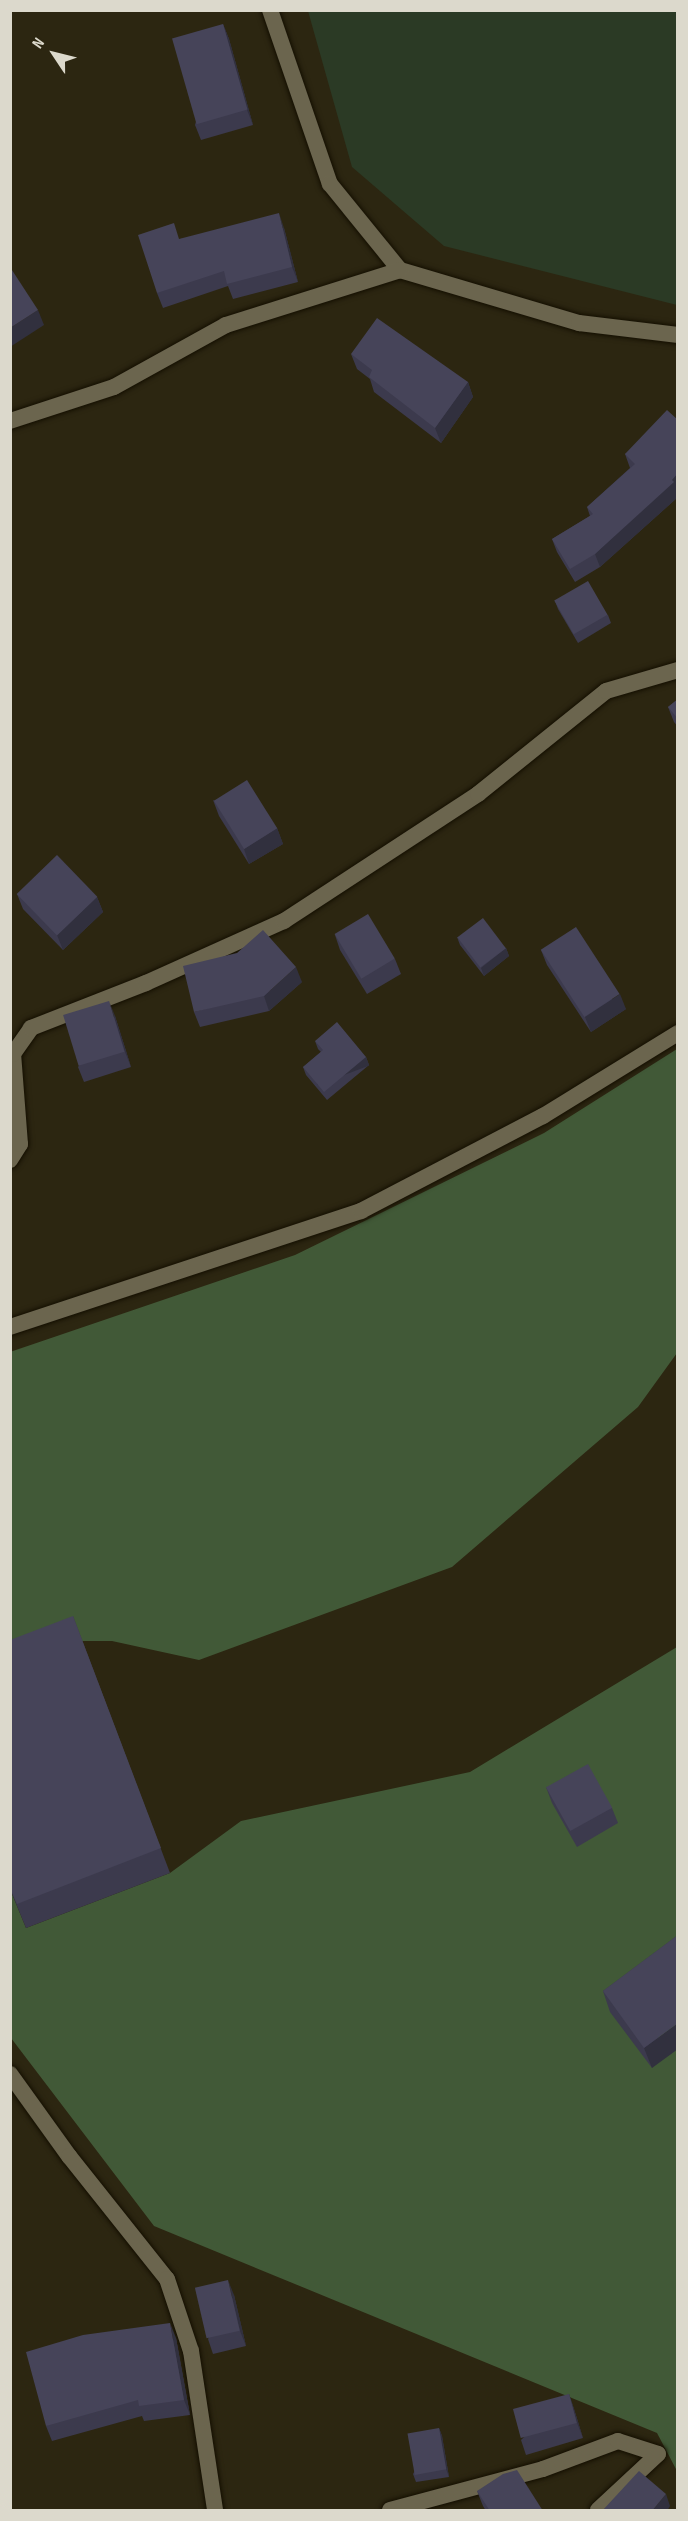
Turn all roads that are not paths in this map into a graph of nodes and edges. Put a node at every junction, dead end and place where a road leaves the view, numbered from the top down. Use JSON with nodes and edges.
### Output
{"nodes":[{"id":1,"x":270,"y":10,"type":"edge"},
{"id":2,"x":400,"y":270,"type":"junction"},
{"id":3,"x":678,"y":335,"type":"edge"},
{"id":4,"x":10,"y":421,"type":"edge"},
{"id":5,"x":678,"y":670,"type":"edge"},
{"id":6,"x":678,"y":1033,"type":"edge"},
{"id":7,"x":10,"y":1160,"type":"edge"},
{"id":8,"x":10,"y":1327,"type":"edge"},
{"id":9,"x":10,"y":2074,"type":"edge"},
{"id":10,"x":215,"y":2511,"type":"edge"},
{"id":11,"x":390,"y":2511,"type":"edge"},
{"id":12,"x":598,"y":2511,"type":"edge"}],
"edges":[{"from":1,"to":2,"type":"street"},
{"from":2,"to":3,"type":"street"},
{"from":2,"to":4,"type":"street"},
{"from":5,"to":7,"type":"street"},
{"from":6,"to":8,"type":"street"},
{"from":9,"to":10,"type":"street"},
{"from":11,"to":12,"type":"street"}]}
